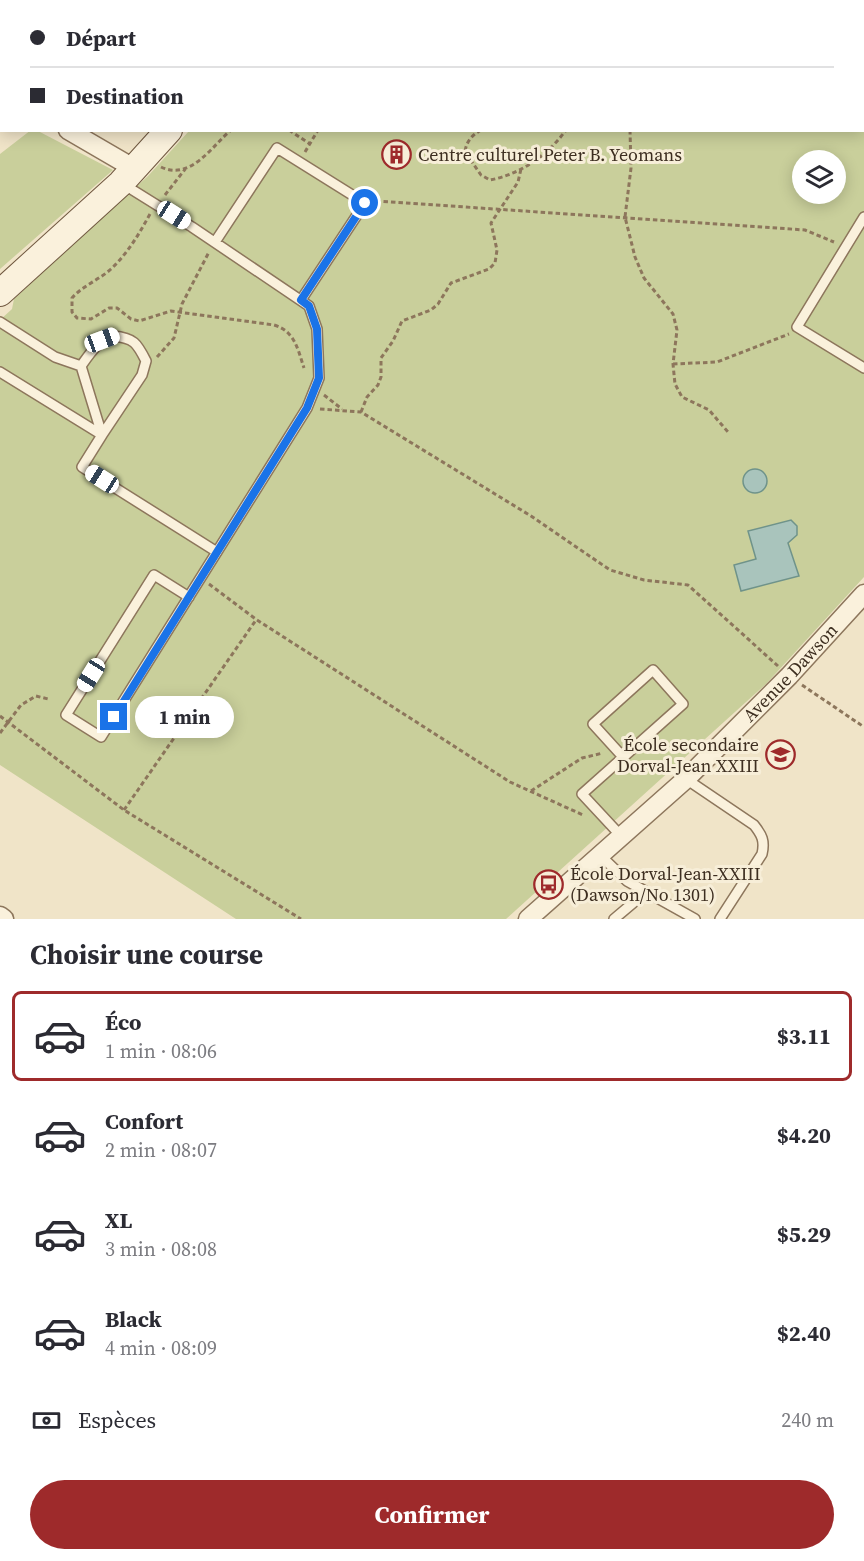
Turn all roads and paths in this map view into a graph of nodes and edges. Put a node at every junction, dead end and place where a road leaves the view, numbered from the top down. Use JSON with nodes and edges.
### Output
{"nodes":[{"id":1,"x":71,"y":132,"type":"edge"},
{"id":2,"x":167,"y":132,"type":"edge"},
{"id":3,"x":223,"y":132,"type":"edge"},
{"id":4,"x":229,"y":132,"type":"edge"},
{"id":5,"x":292,"y":132,"type":"edge"},
{"id":6,"x":317,"y":132,"type":"edge"},
{"id":7,"x":477,"y":132,"type":"edge"},
{"id":8,"x":564,"y":132,"type":"edge"},
{"id":9,"x":630,"y":132,"type":"edge"},
{"id":10,"x":220,"y":140,"type":"junction"},
{"id":11,"x":310,"y":144,"type":"junction"},
{"id":12,"x":304,"y":152,"type":"dead end"},
{"id":13,"x":186,"y":168,"type":"junction"},
{"id":14,"x":521,"y":169,"type":"junction"},
{"id":15,"x":128,"y":176,"type":"junction"},
{"id":16,"x":365,"y":203,"type":"junction"},
{"id":17,"x":155,"y":204,"type":"junction"},
{"id":18,"x":499,"y":208,"type":"junction"},
{"id":19,"x":625,"y":217,"type":"junction"},
{"id":20,"x":864,"y":217,"type":"edge"},
{"id":21,"x":215,"y":242,"type":"junction"},
{"id":22,"x":845,"y":248,"type":"junction"},
{"id":23,"x":0,"y":293,"type":"edge"},
{"id":24,"x":301,"y":300,"type":"junction"},
{"id":25,"x":180,"y":313,"type":"junction"},
{"id":26,"x":0,"y":322,"type":"edge"},
{"id":27,"x":797,"y":327,"type":"junction"},
{"id":28,"x":673,"y":364,"type":"junction"},
{"id":29,"x":81,"y":366,"type":"junction"},
{"id":30,"x":864,"y":368,"type":"edge"},
{"id":31,"x":0,"y":372,"type":"edge"},
{"id":32,"x":142,"y":375,"type":"junction"},
{"id":33,"x":307,"y":376,"type":"dead end"},
{"id":34,"x":322,"y":393,"type":"dead end"},
{"id":35,"x":307,"y":408,"type":"junction"},
{"id":36,"x":344,"y":411,"type":"junction"},
{"id":37,"x":361,"y":412,"type":"junction"},
{"id":38,"x":728,"y":432,"type":"dead end"},
{"id":39,"x":102,"y":435,"type":"junction"},
{"id":40,"x":217,"y":552,"type":"junction"},
{"id":41,"x":201,"y":578,"type":"junction"},
{"id":42,"x":864,"y":594,"type":"edge"},
{"id":43,"x":189,"y":597,"type":"junction"},
{"id":44,"x":256,"y":620,"type":"junction"},
{"id":45,"x":789,"y":676,"type":"junction"},
{"id":46,"x":48,"y":699,"type":"dead end"},
{"id":47,"x":0,"y":716,"type":"edge"},
{"id":48,"x":9,"y":721,"type":"junction"},
{"id":49,"x":864,"y":727,"type":"edge"},
{"id":50,"x":0,"y":733,"type":"edge"},
{"id":51,"x":623,"y":757,"type":"junction"},
{"id":52,"x":686,"y":779,"type":"junction"},
{"id":53,"x":531,"y":791,"type":"junction"},
{"id":54,"x":124,"y":810,"type":"junction"},
{"id":55,"x":598,"y":811,"type":"junction"},
{"id":56,"x":622,"y":837,"type":"junction"},
{"id":57,"x":601,"y":856,"type":"junction"},
{"id":58,"x":646,"y":892,"type":"junction"},
{"id":59,"x":0,"y":916,"type":"edge"},
{"id":60,"x":688,"y":918,"type":"edge"},
{"id":61,"x":4,"y":919,"type":"edge"},
{"id":62,"x":301,"y":919,"type":"edge"},
{"id":63,"x":528,"y":919,"type":"edge"},
{"id":64,"x":614,"y":919,"type":"edge"},
{"id":65,"x":720,"y":919,"type":"edge"}],
"edges":[{"from":1,"to":15,"type":"street"},
{"from":2,"to":15,"type":"street"},
{"from":3,"to":10,"type":"path"},
{"from":4,"to":10,"type":"path"},
{"from":5,"to":11,"type":"path"},
{"from":6,"to":11,"type":"path"},
{"from":7,"to":14,"type":"path"},
{"from":8,"to":14,"type":"path"},
{"from":9,"to":19,"type":"path"},
{"from":10,"to":13,"type":"path"},
{"from":11,"to":12,"type":"path"},
{"from":13,"to":15,"type":"path"},
{"from":13,"to":17,"type":"path"},
{"from":14,"to":18,"type":"path"},
{"from":15,"to":17,"type":"lane"},
{"from":15,"to":23,"type":"street"},
{"from":16,"to":18,"type":"path"},
{"from":16,"to":21,"type":"lane"},
{"from":16,"to":24,"type":"lane"},
{"from":17,"to":21,"type":"lane"},
{"from":17,"to":25,"type":"path"},
{"from":18,"to":19,"type":"path"},
{"from":18,"to":37,"type":"path"},
{"from":19,"to":22,"type":"path"},
{"from":19,"to":28,"type":"path"},
{"from":20,"to":22,"type":"lane"},
{"from":21,"to":24,"type":"lane"},
{"from":21,"to":25,"type":"path"},
{"from":22,"to":27,"type":"lane"},
{"from":24,"to":35,"type":"lane"},
{"from":25,"to":32,"type":"path"},
{"from":25,"to":33,"type":"path"},
{"from":26,"to":29,"type":"lane"},
{"from":27,"to":28,"type":"path"},
{"from":27,"to":30,"type":"lane"},
{"from":28,"to":38,"type":"path"},
{"from":29,"to":32,"type":"lane"},
{"from":29,"to":39,"type":"lane"},
{"from":31,"to":39,"type":"lane"},
{"from":32,"to":39,"type":"lane"},
{"from":34,"to":36,"type":"path"},
{"from":35,"to":36,"type":"path"},
{"from":35,"to":40,"type":"lane"},
{"from":36,"to":37,"type":"path"},
{"from":37,"to":45,"type":"path"},
{"from":39,"to":40,"type":"lane"},
{"from":40,"to":41,"type":"lane"},
{"from":41,"to":43,"type":"lane"},
{"from":41,"to":44,"type":"path"},
{"from":42,"to":45,"type":"street","name":"Avenue Dawson"},
{"from":43,"to":43,"type":"lane"},
{"from":44,"to":53,"type":"path"},
{"from":44,"to":54,"type":"path"},
{"from":45,"to":49,"type":"path"},
{"from":45,"to":52,"type":"street","name":"Avenue Dawson"},
{"from":46,"to":48,"type":"path"},
{"from":47,"to":48,"type":"path"},
{"from":48,"to":50,"type":"path"},
{"from":48,"to":54,"type":"path"},
{"from":51,"to":51,"type":"lane"},
{"from":51,"to":53,"type":"path"},
{"from":51,"to":55,"type":"lane"},
{"from":52,"to":56,"type":"street","name":"Avenue Dawson"},
{"from":52,"to":65,"type":"lane"},
{"from":53,"to":55,"type":"path"},
{"from":54,"to":62,"type":"path"},
{"from":55,"to":56,"type":"lane"},
{"from":56,"to":57,"type":"street","name":"Avenue Dawson"},
{"from":57,"to":58,"type":"lane"},
{"from":57,"to":63,"type":"street","name":"Avenue Dawson"},
{"from":58,"to":60,"type":"lane"},
{"from":58,"to":64,"type":"lane"},
{"from":59,"to":61,"type":"street"}]}
